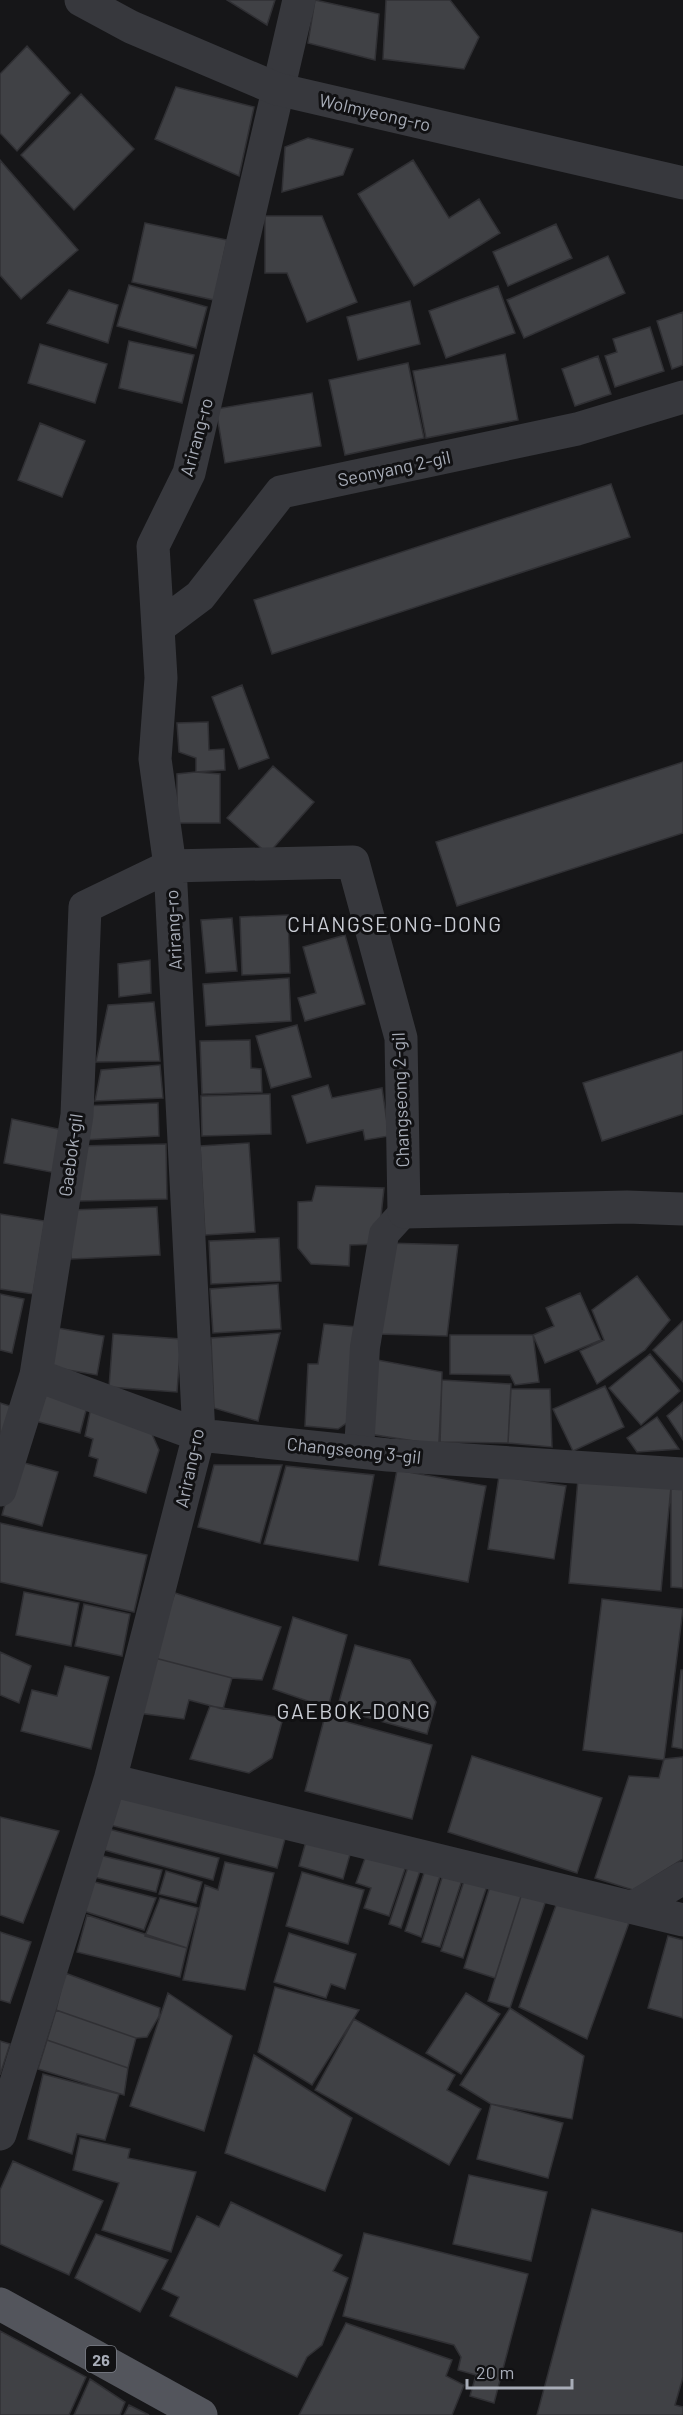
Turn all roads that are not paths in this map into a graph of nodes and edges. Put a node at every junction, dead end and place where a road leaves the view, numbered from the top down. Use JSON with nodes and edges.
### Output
{"nodes":[{"id":1,"x":81,"y":0,"type":"edge"},
{"id":2,"x":299,"y":0,"type":"edge"},
{"id":3,"x":277,"y":89,"type":"junction"},
{"id":4,"x":683,"y":183,"type":"edge"},
{"id":5,"x":683,"y":397,"type":"edge"},
{"id":6,"x":160,"y":626,"type":"junction"},
{"id":7,"x":170,"y":866,"type":"junction"},
{"id":8,"x":683,"y":1209,"type":"edge"},
{"id":9,"x":404,"y":1212,"type":"junction"},
{"id":10,"x":36,"y":1376,"type":"junction"},
{"id":11,"x":200,"y":1435,"type":"junction"},
{"id":12,"x":359,"y":1450,"type":"junction"},
{"id":13,"x":683,"y":1474,"type":"edge"},
{"id":14,"x":0,"y":1490,"type":"edge"},
{"id":15,"x":110,"y":1780,"type":"junction"},
{"id":16,"x":683,"y":1878,"type":"edge"},
{"id":17,"x":636,"y":1906,"type":"junction"},
{"id":18,"x":683,"y":1920,"type":"edge"},
{"id":19,"x":0,"y":2134,"type":"edge"},
{"id":20,"x":0,"y":2304,"type":"edge"},
{"id":21,"x":201,"y":2415,"type":"edge"}],
"edges":[{"from":1,"to":3,"type":"street","name":"Wolmyeong-ro"},
{"from":2,"to":3,"type":"street","name":"Arirang-ro"},
{"from":3,"to":4,"type":"street","name":"Wolmyeong-ro"},
{"from":3,"to":6,"type":"street","name":"Arirang-ro"},
{"from":5,"to":6,"type":"street","name":"Seonyang 2-gil"},
{"from":6,"to":7,"type":"street","name":"Arirang-ro"},
{"from":7,"to":9,"type":"street","name":"Changseong 2-gil"},
{"from":7,"to":10,"type":"street","name":"Gaebok-gil"},
{"from":7,"to":11,"type":"street","name":"Arirang-ro"},
{"from":8,"to":9,"type":"street"},
{"from":9,"to":12,"type":"street"},
{"from":10,"to":11,"type":"street","name":"Changseong 3-gil"},
{"from":10,"to":14,"type":"street","name":"Gaebok-gil"},
{"from":11,"to":12,"type":"street","name":"Changseong 3-gil"},
{"from":11,"to":15,"type":"street","name":"Arirang-ro"},
{"from":12,"to":13,"type":"street","name":"Changseong 3-gil"},
{"from":15,"to":17,"type":"street"},
{"from":15,"to":19,"type":"street","name":"Arirang-ro"},
{"from":16,"to":17,"type":"street"},
{"from":17,"to":18,"type":"street"},
{"from":20,"to":21,"type":"main road","number":"26"}]}
